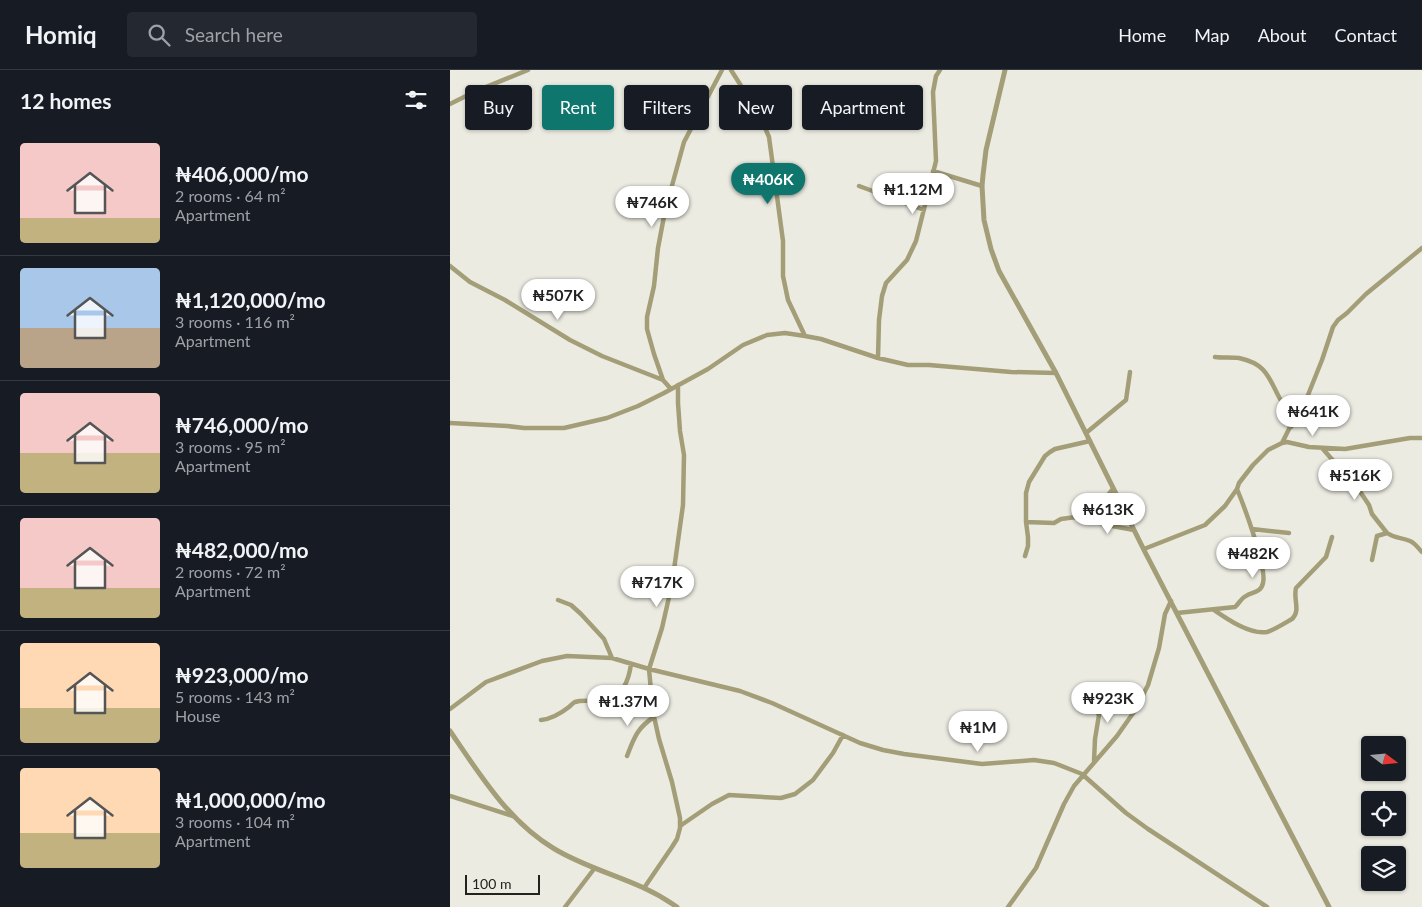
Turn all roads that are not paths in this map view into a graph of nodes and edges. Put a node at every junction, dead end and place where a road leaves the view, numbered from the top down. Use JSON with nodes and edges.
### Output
{"nodes":[{"id":1,"x":528,"y":70,"type":"edge"},
{"id":2,"x":722,"y":70,"type":"edge"},
{"id":3,"x":731,"y":70,"type":"edge"},
{"id":4,"x":934,"y":70,"type":"edge"},
{"id":5,"x":940,"y":70,"type":"edge"},
{"id":6,"x":1005,"y":70,"type":"edge"},
{"id":7,"x":936,"y":76,"type":"junction"},
{"id":8,"x":450,"y":104,"type":"edge"},
{"id":9,"x":933,"y":170,"type":"junction"},
{"id":10,"x":859,"y":186,"type":"dead end"},
{"id":11,"x":982,"y":186,"type":"junction"},
{"id":12,"x":924,"y":210,"type":"junction"},
{"id":13,"x":1422,"y":248,"type":"edge"},
{"id":14,"x":450,"y":266,"type":"edge"},
{"id":15,"x":805,"y":336,"type":"junction"},
{"id":16,"x":1215,"y":357,"type":"dead end"},
{"id":17,"x":878,"y":358,"type":"junction"},
{"id":18,"x":1130,"y":372,"type":"dead end"},
{"id":19,"x":1056,"y":373,"type":"junction"},
{"id":20,"x":663,"y":380,"type":"junction"},
{"id":21,"x":678,"y":385,"type":"junction"},
{"id":22,"x":671,"y":389,"type":"junction"},
{"id":23,"x":450,"y":423,"type":"edge"},
{"id":24,"x":1291,"y":427,"type":"junction"},
{"id":25,"x":1086,"y":433,"type":"junction"},
{"id":26,"x":1422,"y":438,"type":"edge"},
{"id":27,"x":1090,"y":441,"type":"junction"},
{"id":28,"x":1282,"y":443,"type":"junction"},
{"id":29,"x":1322,"y":448,"type":"junction"},
{"id":30,"x":1114,"y":489,"type":"junction"},
{"id":31,"x":1237,"y":489,"type":"junction"},
{"id":32,"x":1090,"y":518,"type":"junction"},
{"id":33,"x":1026,"y":522,"type":"junction"},
{"id":34,"x":1252,"y":529,"type":"junction"},
{"id":35,"x":1134,"y":530,"type":"junction"},
{"id":36,"x":1289,"y":533,"type":"dead end"},
{"id":37,"x":1387,"y":533,"type":"junction"},
{"id":38,"x":1332,"y":537,"type":"dead end"},
{"id":39,"x":1144,"y":549,"type":"junction"},
{"id":40,"x":1422,"y":552,"type":"edge"},
{"id":41,"x":1025,"y":556,"type":"dead end"},
{"id":42,"x":1372,"y":560,"type":"dead end"},
{"id":43,"x":558,"y":600,"type":"dead end"},
{"id":44,"x":1171,"y":601,"type":"junction"},
{"id":45,"x":1213,"y":609,"type":"junction"},
{"id":46,"x":1177,"y":613,"type":"junction"},
{"id":47,"x":612,"y":658,"type":"junction"},
{"id":48,"x":631,"y":664,"type":"junction"},
{"id":49,"x":649,"y":669,"type":"junction"},
{"id":50,"x":1083,"y":708,"type":"dead end"},
{"id":51,"x":450,"y":709,"type":"edge"},
{"id":52,"x":654,"y":717,"type":"junction"},
{"id":53,"x":541,"y":720,"type":"dead end"},
{"id":54,"x":450,"y":731,"type":"edge"},
{"id":55,"x":842,"y":735,"type":"junction"},
{"id":56,"x":627,"y":756,"type":"dead end"},
{"id":57,"x":1094,"y":762,"type":"junction"},
{"id":58,"x":1084,"y":775,"type":"junction"},
{"id":59,"x":450,"y":796,"type":"edge"},
{"id":60,"x":515,"y":816,"type":"junction"},
{"id":61,"x":680,"y":826,"type":"junction"},
{"id":62,"x":594,"y":869,"type":"junction"},
{"id":63,"x":644,"y":888,"type":"junction"},
{"id":64,"x":566,"y":907,"type":"edge"},
{"id":65,"x":678,"y":907,"type":"edge"},
{"id":66,"x":1008,"y":907,"type":"edge"},
{"id":67,"x":1267,"y":907,"type":"edge"},
{"id":68,"x":1329,"y":907,"type":"edge"}],
"edges":[{"from":1,"to":8,"type":"street"},
{"from":2,"to":20,"type":"street"},
{"from":3,"to":15,"type":"street"},
{"from":4,"to":7,"type":"street"},
{"from":5,"to":7,"type":"street"},
{"from":6,"to":11,"type":"street"},
{"from":7,"to":9,"type":"street"},
{"from":9,"to":11,"type":"street"},
{"from":9,"to":12,"type":"street"},
{"from":10,"to":12,"type":"street"},
{"from":11,"to":19,"type":"street"},
{"from":12,"to":17,"type":"street"},
{"from":13,"to":24,"type":"street"},
{"from":14,"to":20,"type":"street"},
{"from":15,"to":17,"type":"street"},
{"from":15,"to":21,"type":"street"},
{"from":16,"to":24,"type":"street"},
{"from":17,"to":19,"type":"street"},
{"from":18,"to":25,"type":"street"},
{"from":19,"to":25,"type":"street"},
{"from":20,"to":22,"type":"street"},
{"from":21,"to":22,"type":"street"},
{"from":21,"to":49,"type":"street"},
{"from":22,"to":23,"type":"street"},
{"from":24,"to":28,"type":"street"},
{"from":25,"to":27,"type":"street"},
{"from":26,"to":29,"type":"street"},
{"from":27,"to":30,"type":"street"},
{"from":27,"to":33,"type":"street"},
{"from":28,"to":29,"type":"street"},
{"from":28,"to":31,"type":"street"},
{"from":29,"to":37,"type":"street"},
{"from":30,"to":32,"type":"street"},
{"from":30,"to":35,"type":"street"},
{"from":31,"to":34,"type":"street"},
{"from":31,"to":39,"type":"street"},
{"from":32,"to":33,"type":"street"},
{"from":32,"to":35,"type":"street"},
{"from":33,"to":41,"type":"street"},
{"from":34,"to":36,"type":"street"},
{"from":34,"to":45,"type":"street"},
{"from":35,"to":39,"type":"street"},
{"from":37,"to":40,"type":"street"},
{"from":37,"to":42,"type":"street"},
{"from":38,"to":45,"type":"street"},
{"from":39,"to":44,"type":"street"},
{"from":43,"to":47,"type":"street"},
{"from":44,"to":46,"type":"street"},
{"from":44,"to":57,"type":"street"},
{"from":45,"to":46,"type":"street"},
{"from":46,"to":68,"type":"street"},
{"from":47,"to":48,"type":"street"},
{"from":47,"to":51,"type":"street"},
{"from":48,"to":49,"type":"street"},
{"from":48,"to":53,"type":"street"},
{"from":49,"to":52,"type":"street"},
{"from":49,"to":55,"type":"street"},
{"from":50,"to":57,"type":"street"},
{"from":52,"to":56,"type":"street"},
{"from":52,"to":61,"type":"street"},
{"from":54,"to":60,"type":"street"},
{"from":55,"to":58,"type":"street"},
{"from":55,"to":61,"type":"street"},
{"from":57,"to":58,"type":"street"},
{"from":58,"to":66,"type":"street"},
{"from":58,"to":67,"type":"street"},
{"from":59,"to":60,"type":"street"},
{"from":60,"to":62,"type":"street"},
{"from":61,"to":63,"type":"street"},
{"from":62,"to":63,"type":"street"},
{"from":62,"to":64,"type":"street"},
{"from":63,"to":65,"type":"street"}]}
